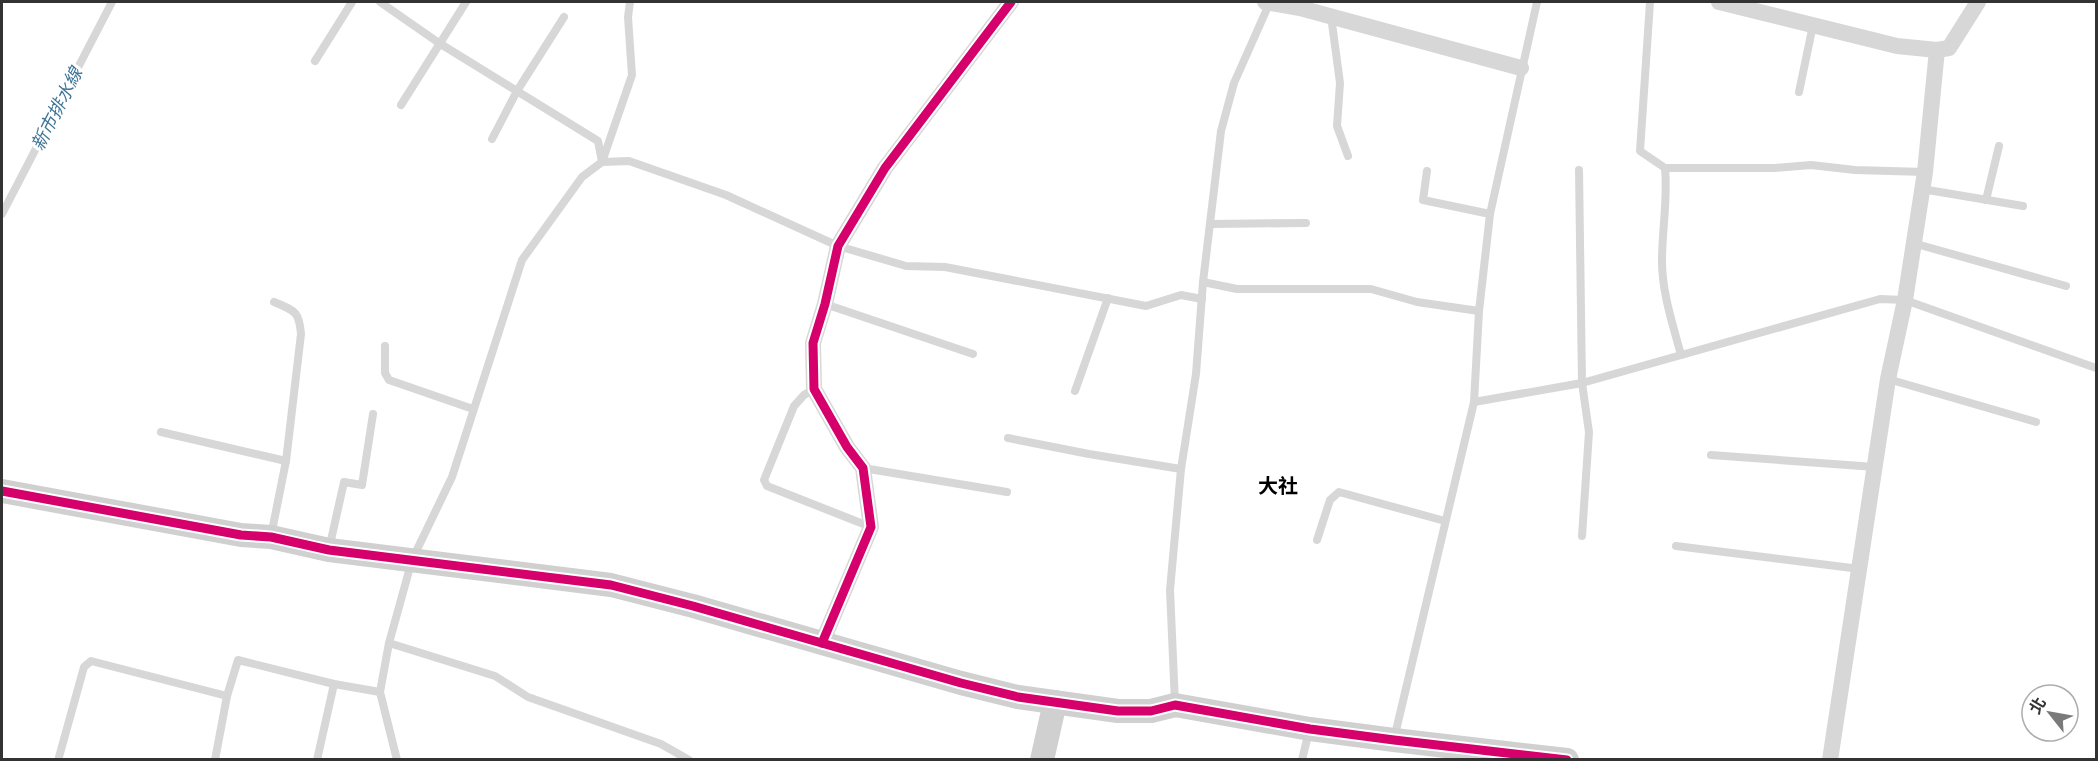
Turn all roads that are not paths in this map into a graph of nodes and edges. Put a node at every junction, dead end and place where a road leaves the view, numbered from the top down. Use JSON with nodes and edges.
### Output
{"nodes":[{"id":1,"x":112,"y":2,"type":"edge"},
{"id":2,"x":352,"y":2,"type":"edge"},
{"id":3,"x":380,"y":2,"type":"edge"},
{"id":4,"x":466,"y":2,"type":"edge"},
{"id":5,"x":630,"y":2,"type":"edge"},
{"id":6,"x":1011,"y":2,"type":"edge"},
{"id":7,"x":1268,"y":2,"type":"edge"},
{"id":8,"x":1537,"y":2,"type":"edge"},
{"id":9,"x":1650,"y":2,"type":"edge"},
{"id":10,"x":1719,"y":2,"type":"edge"},
{"id":11,"x":1978,"y":2,"type":"edge"},
{"id":12,"x":1331,"y":16,"type":"junction"},
{"id":13,"x":564,"y":17,"type":"dead end"},
{"id":14,"x":1812,"y":25,"type":"junction"},
{"id":15,"x":440,"y":43,"type":"junction"},
{"id":16,"x":1937,"y":50,"type":"junction"},
{"id":17,"x":315,"y":61,"type":"dead end"},
{"id":18,"x":1521,"y":68,"type":"junction"},
{"id":19,"x":516,"y":91,"type":"junction"},
{"id":20,"x":1799,"y":92,"type":"dead end"},
{"id":21,"x":400,"y":105,"type":"dead end"},
{"id":22,"x":492,"y":139,"type":"dead end"},
{"id":23,"x":1999,"y":146,"type":"dead end"},
{"id":24,"x":1348,"y":156,"type":"dead end"},
{"id":25,"x":602,"y":162,"type":"junction"},
{"id":26,"x":1665,"y":168,"type":"junction"},
{"id":27,"x":1579,"y":170,"type":"dead end"},
{"id":28,"x":1427,"y":171,"type":"dead end"},
{"id":29,"x":1925,"y":172,"type":"junction"},
{"id":30,"x":1922,"y":189,"type":"junction"},
{"id":31,"x":1986,"y":200,"type":"junction"},
{"id":32,"x":2023,"y":206,"type":"dead end"},
{"id":33,"x":2,"y":214,"type":"edge"},
{"id":34,"x":1490,"y":214,"type":"junction"},
{"id":35,"x":1306,"y":223,"type":"dead end"},
{"id":36,"x":1210,"y":224,"type":"junction"},
{"id":37,"x":1913,"y":243,"type":"junction"},
{"id":38,"x":838,"y":246,"type":"junction"},
{"id":39,"x":1203,"y":282,"type":"junction"},
{"id":40,"x":2066,"y":286,"type":"dead end"},
{"id":41,"x":1108,"y":298,"type":"junction"},
{"id":42,"x":1202,"y":299,"type":"junction"},
{"id":43,"x":1905,"y":300,"type":"junction"},
{"id":44,"x":274,"y":302,"type":"dead end"},
{"id":45,"x":825,"y":304,"type":"junction"},
{"id":46,"x":1479,"y":311,"type":"junction"},
{"id":47,"x":385,"y":346,"type":"dead end"},
{"id":48,"x":973,"y":354,"type":"dead end"},
{"id":49,"x":1681,"y":355,"type":"junction"},
{"id":50,"x":2097,"y":368,"type":"edge"},
{"id":51,"x":1888,"y":379,"type":"junction"},
{"id":52,"x":1582,"y":384,"type":"junction"},
{"id":53,"x":814,"y":389,"type":"junction"},
{"id":54,"x":1075,"y":391,"type":"dead end"},
{"id":55,"x":1474,"y":402,"type":"junction"},
{"id":56,"x":473,"y":410,"type":"junction"},
{"id":57,"x":373,"y":414,"type":"dead end"},
{"id":58,"x":2036,"y":422,"type":"dead end"},
{"id":59,"x":161,"y":432,"type":"dead end"},
{"id":60,"x":1008,"y":438,"type":"dead end"},
{"id":61,"x":1711,"y":455,"type":"dead end"},
{"id":62,"x":286,"y":461,"type":"junction"},
{"id":63,"x":1875,"y":467,"type":"junction"},
{"id":64,"x":862,"y":468,"type":"junction"},
{"id":65,"x":1181,"y":469,"type":"junction"},
{"id":66,"x":2,"y":491,"type":"edge"},
{"id":67,"x":1007,"y":492,"type":"dead end"},
{"id":68,"x":1446,"y":521,"type":"junction"},
{"id":69,"x":871,"y":527,"type":"junction"},
{"id":70,"x":1582,"y":536,"type":"dead end"},
{"id":71,"x":271,"y":537,"type":"junction"},
{"id":72,"x":1317,"y":540,"type":"dead end"},
{"id":73,"x":1676,"y":546,"type":"dead end"},
{"id":74,"x":328,"y":550,"type":"junction"},
{"id":75,"x":412,"y":560,"type":"junction"},
{"id":76,"x":1860,"y":569,"type":"junction"},
{"id":77,"x":389,"y":643,"type":"junction"},
{"id":78,"x":822,"y":643,"type":"junction"},
{"id":79,"x":334,"y":684,"type":"junction"},
{"id":80,"x":380,"y":692,"type":"junction"},
{"id":81,"x":227,"y":696,"type":"junction"},
{"id":82,"x":1055,"y":702,"type":"junction"},
{"id":83,"x":1175,"y":705,"type":"junction"},
{"id":84,"x":1310,"y":729,"type":"junction"},
{"id":85,"x":1394,"y":740,"type":"junction"},
{"id":86,"x":1466,"y":754,"type":"edge"},
{"id":87,"x":58,"y":757,"type":"dead end"},
{"id":88,"x":215,"y":759,"type":"edge"},
{"id":89,"x":317,"y":759,"type":"edge"},
{"id":90,"x":397,"y":759,"type":"edge"},
{"id":91,"x":689,"y":759,"type":"edge"},
{"id":92,"x":1042,"y":759,"type":"edge"},
{"id":93,"x":1302,"y":759,"type":"edge"},
{"id":94,"x":1568,"y":759,"type":"edge"},
{"id":95,"x":1830,"y":759,"type":"edge"}],
"edges":[{"from":1,"to":33,"type":"lane"},
{"from":2,"to":17,"type":"lane"},
{"from":3,"to":15,"type":"lane"},
{"from":4,"to":15,"type":"lane"},
{"from":5,"to":25,"type":"lane"},
{"from":6,"to":38,"type":"street"},
{"from":7,"to":12,"type":"street"},
{"from":7,"to":36,"type":"lane"},
{"from":8,"to":18,"type":"lane"},
{"from":9,"to":26,"type":"lane"},
{"from":10,"to":14,"type":"street"},
{"from":11,"to":16,"type":"street"},
{"from":12,"to":18,"type":"street"},
{"from":12,"to":24,"type":"lane"},
{"from":13,"to":19,"type":"lane"},
{"from":14,"to":16,"type":"street"},
{"from":14,"to":20,"type":"lane"},
{"from":15,"to":19,"type":"lane"},
{"from":15,"to":21,"type":"lane"},
{"from":16,"to":29,"type":"street"},
{"from":18,"to":34,"type":"lane"},
{"from":19,"to":22,"type":"lane"},
{"from":19,"to":25,"type":"lane"},
{"from":23,"to":31,"type":"lane"},
{"from":25,"to":38,"type":"lane"},
{"from":25,"to":56,"type":"lane"},
{"from":26,"to":29,"type":"lane"},
{"from":26,"to":49,"type":"lane"},
{"from":27,"to":52,"type":"lane"},
{"from":28,"to":34,"type":"lane"},
{"from":29,"to":30,"type":"street"},
{"from":30,"to":31,"type":"lane"},
{"from":30,"to":37,"type":"street"},
{"from":31,"to":32,"type":"lane"},
{"from":34,"to":46,"type":"lane"},
{"from":35,"to":36,"type":"lane"},
{"from":36,"to":39,"type":"lane"},
{"from":37,"to":40,"type":"lane"},
{"from":37,"to":43,"type":"street"},
{"from":38,"to":41,"type":"lane"},
{"from":38,"to":45,"type":"street"},
{"from":39,"to":42,"type":"lane"},
{"from":39,"to":46,"type":"lane"},
{"from":41,"to":42,"type":"lane"},
{"from":41,"to":54,"type":"lane"},
{"from":42,"to":65,"type":"lane"},
{"from":43,"to":49,"type":"lane"},
{"from":43,"to":50,"type":"lane"},
{"from":43,"to":51,"type":"street"},
{"from":44,"to":62,"type":"lane"},
{"from":45,"to":48,"type":"lane"},
{"from":45,"to":53,"type":"street"},
{"from":46,"to":55,"type":"lane"},
{"from":47,"to":56,"type":"lane"},
{"from":49,"to":52,"type":"lane"},
{"from":51,"to":58,"type":"lane"},
{"from":51,"to":63,"type":"street"},
{"from":52,"to":55,"type":"lane"},
{"from":52,"to":70,"type":"lane"},
{"from":53,"to":64,"type":"street"},
{"from":53,"to":69,"type":"lane"},
{"from":55,"to":68,"type":"lane"},
{"from":56,"to":75,"type":"lane"},
{"from":57,"to":74,"type":"lane"},
{"from":59,"to":62,"type":"lane"},
{"from":60,"to":65,"type":"lane"},
{"from":61,"to":63,"type":"lane"},
{"from":62,"to":71,"type":"lane"},
{"from":63,"to":76,"type":"street"},
{"from":64,"to":67,"type":"lane"},
{"from":64,"to":69,"type":"street"},
{"from":65,"to":83,"type":"lane"},
{"from":66,"to":71,"type":"street"},
{"from":68,"to":72,"type":"lane"},
{"from":68,"to":85,"type":"lane"},
{"from":69,"to":78,"type":"street"},
{"from":71,"to":74,"type":"street"},
{"from":73,"to":76,"type":"lane"},
{"from":74,"to":75,"type":"street"},
{"from":75,"to":77,"type":"lane"},
{"from":75,"to":78,"type":"street"},
{"from":76,"to":95,"type":"street"},
{"from":77,"to":80,"type":"lane"},
{"from":77,"to":91,"type":"lane"},
{"from":78,"to":82,"type":"street"},
{"from":79,"to":80,"type":"lane"},
{"from":79,"to":81,"type":"lane"},
{"from":79,"to":89,"type":"lane"},
{"from":80,"to":90,"type":"lane"},
{"from":81,"to":87,"type":"lane"},
{"from":81,"to":88,"type":"lane"},
{"from":82,"to":83,"type":"street"},
{"from":82,"to":92,"type":"street"},
{"from":83,"to":84,"type":"street"},
{"from":84,"to":85,"type":"street"},
{"from":84,"to":93,"type":"lane"},
{"from":85,"to":86,"type":"street"},
{"from":86,"to":94,"type":"street"}]}
